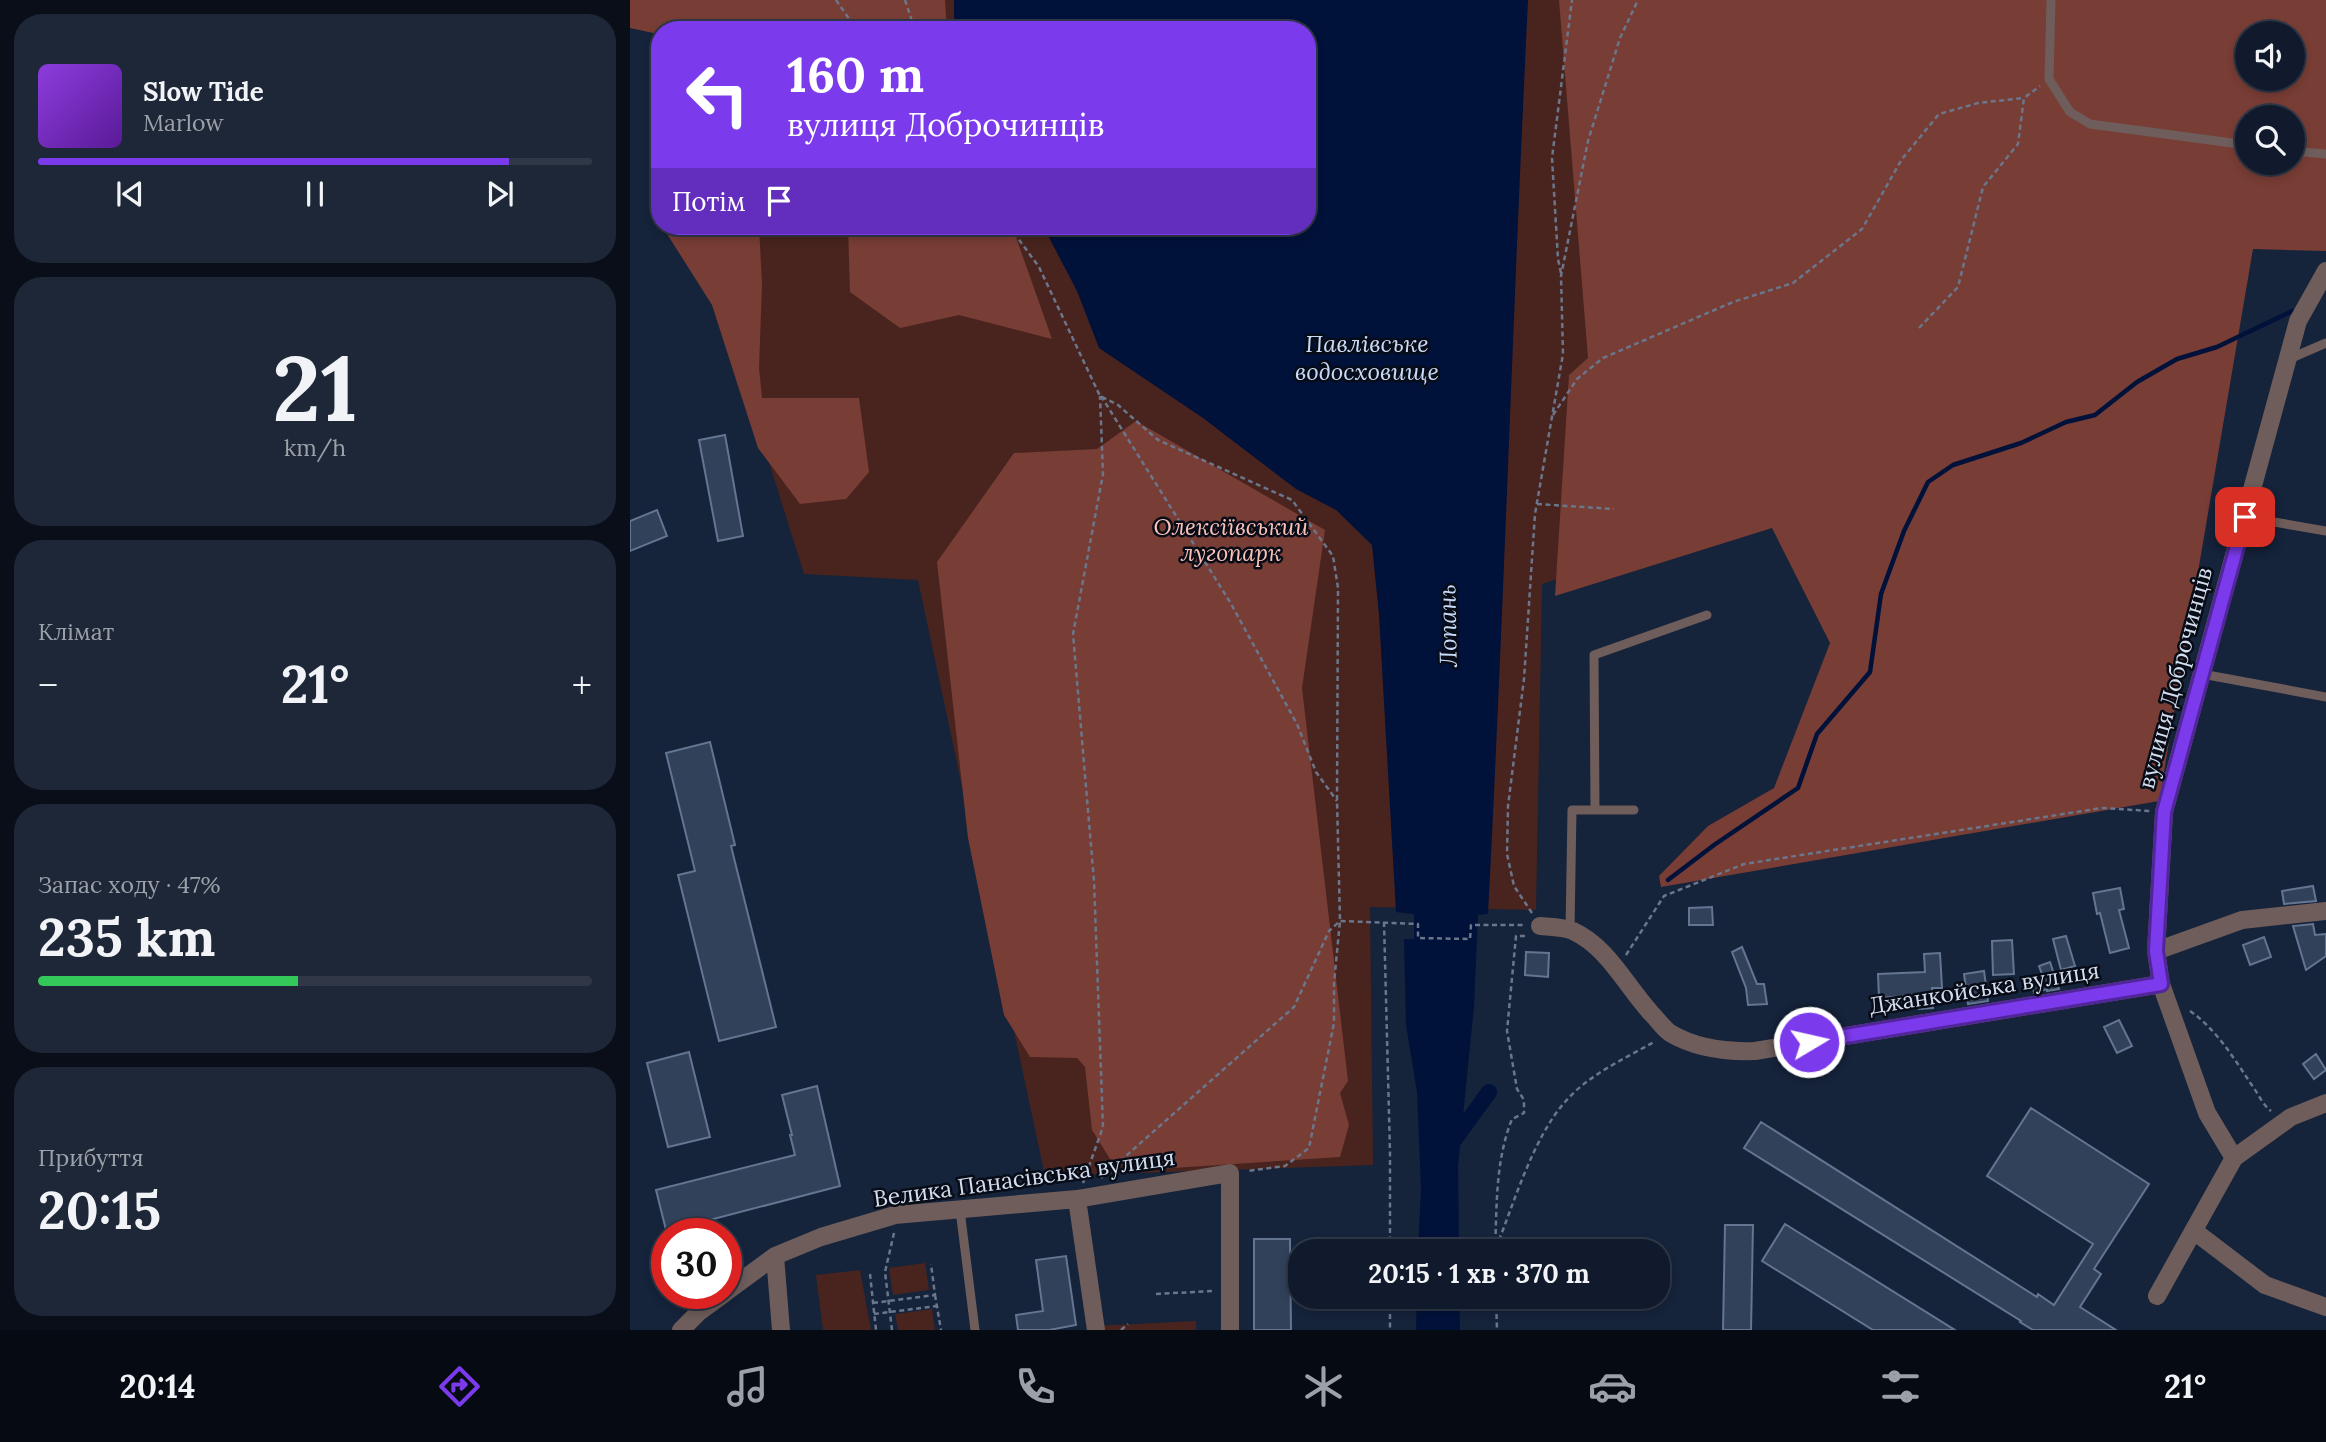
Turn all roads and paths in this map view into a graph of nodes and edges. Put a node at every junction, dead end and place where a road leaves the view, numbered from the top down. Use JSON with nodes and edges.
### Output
{"nodes":[{"id":1,"x":836,"y":0,"type":"edge"},
{"id":2,"x":905,"y":0,"type":"edge"},
{"id":3,"x":1572,"y":0,"type":"edge"},
{"id":4,"x":1637,"y":0,"type":"edge"},
{"id":5,"x":2051,"y":0,"type":"edge"},
{"id":6,"x":851,"y":21,"type":"edge"},
{"id":7,"x":912,"y":21,"type":"edge"},
{"id":8,"x":2049,"y":79,"type":"junction"},
{"id":9,"x":2024,"y":98,"type":"junction"},
{"id":10,"x":2235,"y":143,"type":"edge"},
{"id":11,"x":2305,"y":152,"type":"edge"},
{"id":12,"x":2326,"y":154,"type":"edge"},
{"id":13,"x":1015,"y":235,"type":"edge"},
{"id":14,"x":2326,"y":271,"type":"edge"},
{"id":15,"x":1561,"y":276,"type":"junction"},
{"id":16,"x":1919,"y":328,"type":"dead end"},
{"id":17,"x":2326,"y":344,"type":"edge"},
{"id":18,"x":2288,"y":360,"type":"junction"},
{"id":19,"x":1100,"y":396,"type":"junction"},
{"id":20,"x":1551,"y":418,"type":"junction"},
{"id":21,"x":1537,"y":504,"type":"junction"},
{"id":22,"x":1614,"y":509,"type":"dead end"},
{"id":23,"x":2245,"y":517,"type":"junction"},
{"id":24,"x":2326,"y":531,"type":"edge"},
{"id":25,"x":1707,"y":615,"type":"dead end"},
{"id":26,"x":2202,"y":674,"type":"junction"},
{"id":27,"x":2326,"y":697,"type":"edge"},
{"id":28,"x":1337,"y":801,"type":"junction"},
{"id":29,"x":1595,"y":810,"type":"junction"},
{"id":30,"x":1634,"y":810,"type":"dead end"},
{"id":31,"x":2164,"y":812,"type":"junction"},
{"id":32,"x":2326,"y":911,"type":"edge"},
{"id":33,"x":1340,"y":921,"type":"junction"},
{"id":34,"x":1384,"y":922,"type":"junction"},
{"id":35,"x":1511,"y":925,"type":"dead end"},
{"id":36,"x":1540,"y":926,"type":"junction"},
{"id":37,"x":1570,"y":930,"type":"junction"},
{"id":38,"x":2156,"y":951,"type":"junction"},
{"id":39,"x":1616,"y":970,"type":"junction"},
{"id":40,"x":2164,"y":990,"type":"junction"},
{"id":41,"x":1669,"y":1032,"type":"junction"},
{"id":42,"x":2326,"y":1102,"type":"edge"},
{"id":43,"x":2291,"y":1118,"type":"junction"},
{"id":44,"x":2234,"y":1158,"type":"junction"},
{"id":45,"x":1230,"y":1173,"type":"junction"},
{"id":46,"x":1097,"y":1181,"type":"dead end"},
{"id":47,"x":1076,"y":1199,"type":"junction"},
{"id":48,"x":961,"y":1210,"type":"junction"},
{"id":49,"x":898,"y":1215,"type":"junction"},
{"id":50,"x":2194,"y":1231,"type":"junction"},
{"id":51,"x":1390,"y":1239,"type":"edge"},
{"id":52,"x":1495,"y":1239,"type":"edge"},
{"id":53,"x":1500,"y":1239,"type":"edge"},
{"id":54,"x":775,"y":1256,"type":"junction"},
{"id":55,"x":931,"y":1264,"type":"dead end"},
{"id":56,"x":870,"y":1275,"type":"dead end"},
{"id":57,"x":742,"y":1280,"type":"edge"},
{"id":58,"x":1230,"y":1290,"type":"junction"},
{"id":59,"x":1156,"y":1294,"type":"dead end"},
{"id":60,"x":935,"y":1295,"type":"junction"},
{"id":61,"x":2157,"y":1296,"type":"dead end"},
{"id":62,"x":888,"y":1301,"type":"junction"},
{"id":63,"x":873,"y":1303,"type":"junction"},
{"id":64,"x":937,"y":1306,"type":"junction"},
{"id":65,"x":2326,"y":1307,"type":"edge"},
{"id":66,"x":703,"y":1309,"type":"edge"},
{"id":67,"x":1390,"y":1309,"type":"edge"},
{"id":68,"x":1496,"y":1309,"type":"edge"},
{"id":69,"x":890,"y":1312,"type":"junction"},
{"id":70,"x":874,"y":1314,"type":"junction"},
{"id":71,"x":1128,"y":1324,"type":"dead end"},
{"id":72,"x":681,"y":1330,"type":"edge"},
{"id":73,"x":781,"y":1330,"type":"edge"},
{"id":74,"x":876,"y":1330,"type":"edge"},
{"id":75,"x":892,"y":1330,"type":"edge"},
{"id":76,"x":941,"y":1330,"type":"edge"},
{"id":77,"x":975,"y":1330,"type":"edge"},
{"id":78,"x":1096,"y":1330,"type":"edge"},
{"id":79,"x":1121,"y":1330,"type":"edge"},
{"id":80,"x":1230,"y":1330,"type":"edge"},
{"id":81,"x":1390,"y":1330,"type":"edge"},
{"id":82,"x":1497,"y":1330,"type":"edge"}],
"edges":[{"from":1,"to":6,"type":"path"},
{"from":2,"to":7,"type":"path"},
{"from":3,"to":15,"type":"path"},
{"from":4,"to":15,"type":"path"},
{"from":5,"to":8,"type":"lane"},
{"from":8,"to":9,"type":"path"},
{"from":8,"to":10,"type":"lane"},
{"from":9,"to":16,"type":"path"},
{"from":9,"to":20,"type":"path"},
{"from":11,"to":12,"type":"lane"},
{"from":13,"to":19,"type":"path"},
{"from":14,"to":18,"type":"street","name":"вулиця Доброчинців"},
{"from":15,"to":20,"type":"path"},
{"from":17,"to":18,"type":"lane"},
{"from":18,"to":23,"type":"street","name":"вулиця Доброчинців"},
{"from":19,"to":28,"type":"path"},
{"from":19,"to":28,"type":"path"},
{"from":19,"to":47,"type":"path"},
{"from":20,"to":21,"type":"path"},
{"from":21,"to":22,"type":"path"},
{"from":21,"to":36,"type":"path"},
{"from":23,"to":24,"type":"lane"},
{"from":23,"to":26,"type":"street","name":"вулиця Доброчинців"},
{"from":25,"to":29,"type":"lane"},
{"from":26,"to":27,"type":"lane"},
{"from":26,"to":31,"type":"street","name":"вулиця Доброчинців"},
{"from":28,"to":33,"type":"path"},
{"from":29,"to":30,"type":"lane"},
{"from":29,"to":37,"type":"lane"},
{"from":31,"to":38,"type":"street","name":"вулиця Доброчинців"},
{"from":31,"to":39,"type":"path"},
{"from":32,"to":38,"type":"street"},
{"from":33,"to":34,"type":"path"},
{"from":33,"to":45,"type":"path"},
{"from":33,"to":46,"type":"path"},
{"from":34,"to":35,"type":"path"},
{"from":34,"to":51,"type":"path"},
{"from":36,"to":37,"type":"street"},
{"from":36,"to":52,"type":"path"},
{"from":37,"to":39,"type":"street","name":"Джанкойська вулиця"},
{"from":38,"to":40,"type":"street","name":"вулиця Доброчинців"},
{"from":39,"to":41,"type":"street","name":"Джанкойська вулиця"},
{"from":40,"to":41,"type":"street","name":"Джанкойська вулиця"},
{"from":40,"to":43,"type":"path"},
{"from":40,"to":44,"type":"street","name":"вулиця Доброчинців"},
{"from":41,"to":53,"type":"path"},
{"from":42,"to":43,"type":"street"},
{"from":43,"to":44,"type":"street"},
{"from":44,"to":50,"type":"street"},
{"from":45,"to":47,"type":"street","name":"Велика Панасівська вулиця"},
{"from":45,"to":58,"type":"street"},
{"from":47,"to":48,"type":"street","name":"Велика Панасівська вулиця"},
{"from":47,"to":78,"type":"street"},
{"from":48,"to":49,"type":"street","name":"Велика Панасівська вулиця"},
{"from":48,"to":77,"type":"lane"},
{"from":49,"to":54,"type":"street","name":"Велика Панасівська вулиця"},
{"from":49,"to":62,"type":"path"},
{"from":50,"to":61,"type":"street"},
{"from":50,"to":65,"type":"street"},
{"from":54,"to":57,"type":"street","name":"Велика Панасівська вулиця"},
{"from":54,"to":73,"type":"street"},
{"from":55,"to":60,"type":"path"},
{"from":56,"to":63,"type":"path"},
{"from":58,"to":59,"type":"path"},
{"from":58,"to":80,"type":"street"},
{"from":60,"to":62,"type":"path"},
{"from":60,"to":64,"type":"path"},
{"from":62,"to":63,"type":"path"},
{"from":62,"to":69,"type":"path"},
{"from":63,"to":70,"type":"path"},
{"from":64,"to":69,"type":"path"},
{"from":64,"to":76,"type":"path"},
{"from":66,"to":72,"type":"street","name":"Велика Панасівська вулиця"},
{"from":67,"to":81,"type":"path"},
{"from":68,"to":82,"type":"path"},
{"from":69,"to":70,"type":"path"},
{"from":69,"to":75,"type":"path"},
{"from":70,"to":74,"type":"path"},
{"from":71,"to":79,"type":"path"}]}
